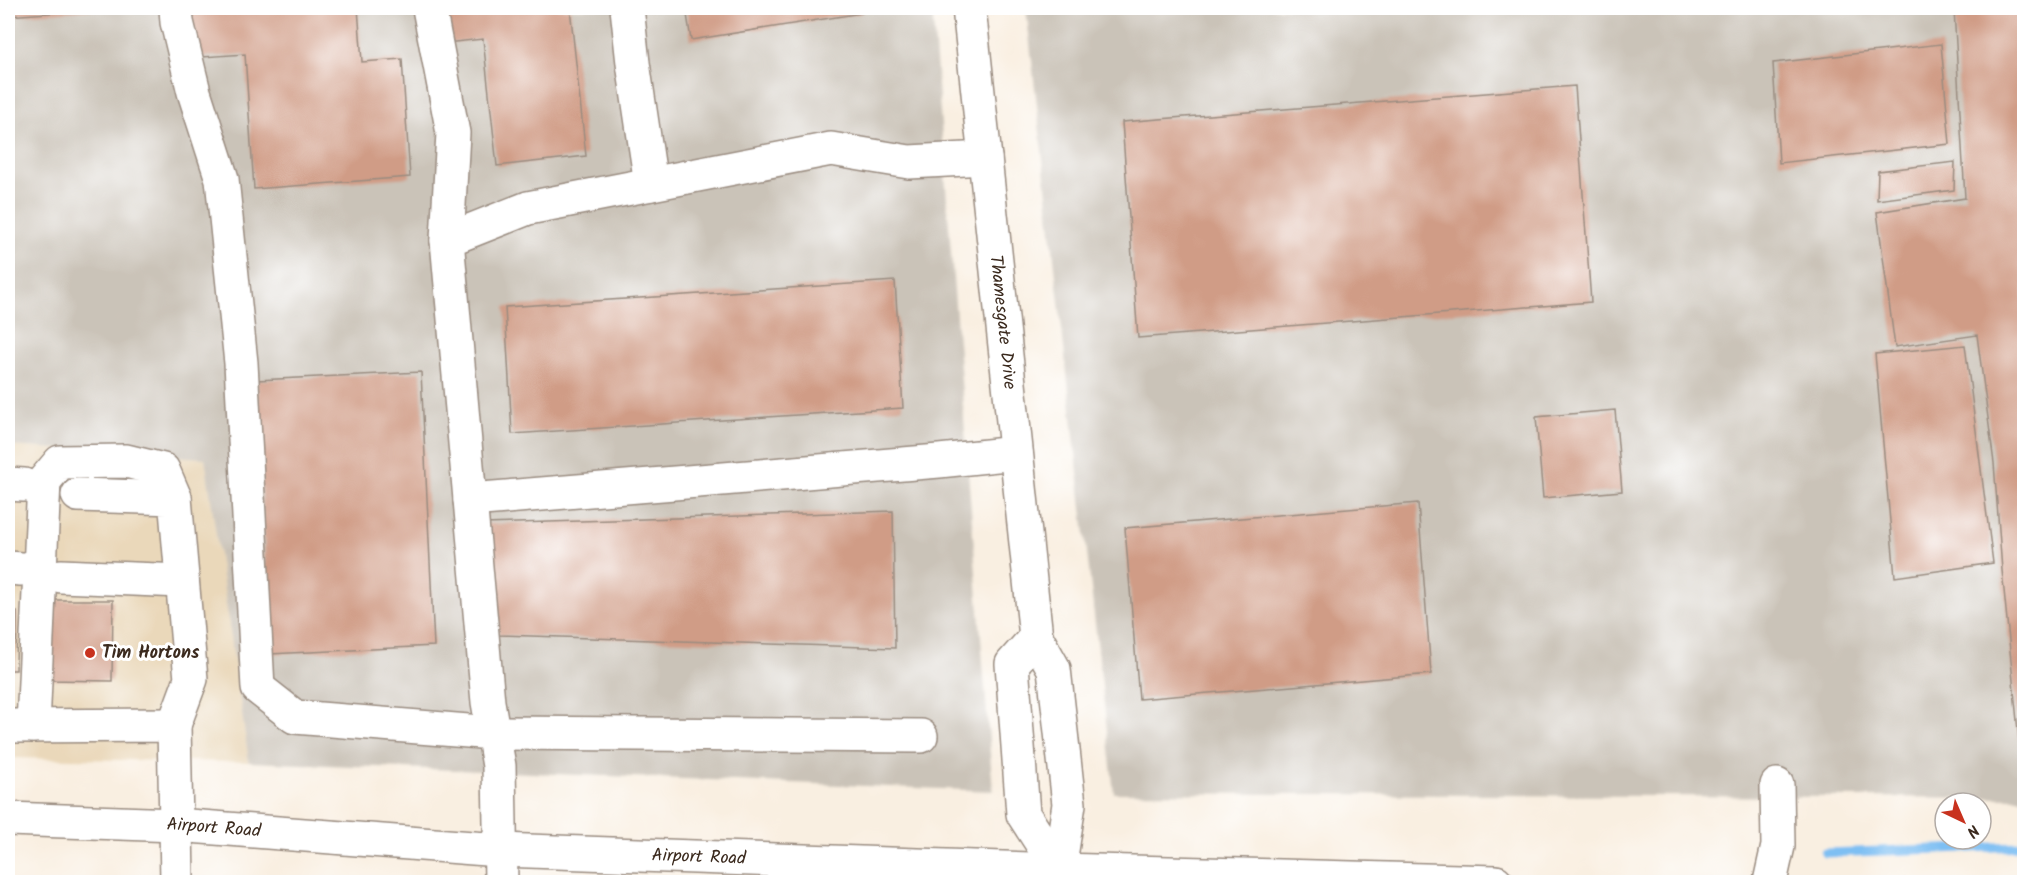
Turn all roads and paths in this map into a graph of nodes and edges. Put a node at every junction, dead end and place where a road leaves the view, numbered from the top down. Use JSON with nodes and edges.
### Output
{"nodes":[{"id":1,"x":176,"y":8,"type":"edge"},
{"id":2,"x":429,"y":8,"type":"edge"},
{"id":3,"x":627,"y":8,"type":"edge"},
{"id":4,"x":969,"y":8,"type":"edge"},
{"id":5,"x":985,"y":158,"type":"junction"},
{"id":6,"x":651,"y":184,"type":"junction"},
{"id":7,"x":447,"y":240,"type":"junction"},
{"id":8,"x":1016,"y":453,"type":"junction"},
{"id":9,"x":78,"y":495,"type":"dead end"},
{"id":10,"x":175,"y":498,"type":"junction"},
{"id":11,"x":470,"y":500,"type":"junction"},
{"id":12,"x":62,"y":576,"type":"dead end"},
{"id":13,"x":182,"y":581,"type":"junction"},
{"id":14,"x":1036,"y":637,"type":"junction"},
{"id":15,"x":174,"y":725,"type":"junction"},
{"id":16,"x":20,"y":726,"type":"edge"},
{"id":17,"x":493,"y":733,"type":"junction"},
{"id":18,"x":921,"y":736,"type":"dead end"},
{"id":19,"x":1777,"y":785,"type":"dead end"},
{"id":20,"x":8,"y":819,"type":"edge"},
{"id":21,"x":176,"y":825,"type":"junction"},
{"id":22,"x":499,"y":850,"type":"junction"},
{"id":23,"x":1060,"y":876,"type":"edge"},
{"id":24,"x":177,"y":882,"type":"edge"},
{"id":25,"x":501,"y":882,"type":"edge"},
{"id":26,"x":1496,"y":882,"type":"edge"},
{"id":27,"x":1770,"y":882,"type":"edge"}],
"edges":[{"from":1,"to":17,"type":"main road"},
{"from":2,"to":7,"type":"main road"},
{"from":3,"to":6,"type":"main road"},
{"from":4,"to":5,"type":"main road","name":"Thamesgate Drive"},
{"from":5,"to":6,"type":"main road"},
{"from":5,"to":8,"type":"main road","name":"Thamesgate Drive"},
{"from":6,"to":7,"type":"main road"},
{"from":7,"to":11,"type":"main road"},
{"from":8,"to":11,"type":"main road"},
{"from":8,"to":14,"type":"main road","name":"Thamesgate Drive"},
{"from":9,"to":10,"type":"main road"},
{"from":10,"to":13,"type":"main road"},
{"from":10,"to":16,"type":"main road"},
{"from":11,"to":17,"type":"main road"},
{"from":12,"to":13,"type":"main road"},
{"from":13,"to":15,"type":"main road"},
{"from":14,"to":23,"type":"main road","name":"Thamesgate Drive"},
{"from":14,"to":23,"type":"main road"},
{"from":15,"to":16,"type":"main road"},
{"from":15,"to":21,"type":"main road"},
{"from":17,"to":18,"type":"main road"},
{"from":17,"to":22,"type":"main road"},
{"from":19,"to":27,"type":"main road"},
{"from":20,"to":21,"type":"main road","name":"Airport Road"},
{"from":21,"to":22,"type":"main road","name":"Airport Road"},
{"from":21,"to":24,"type":"main road"},
{"from":22,"to":23,"type":"main road","name":"Airport Road"},
{"from":22,"to":25,"type":"main road"},
{"from":23,"to":26,"type":"main road","name":"Airport Road"}]}
